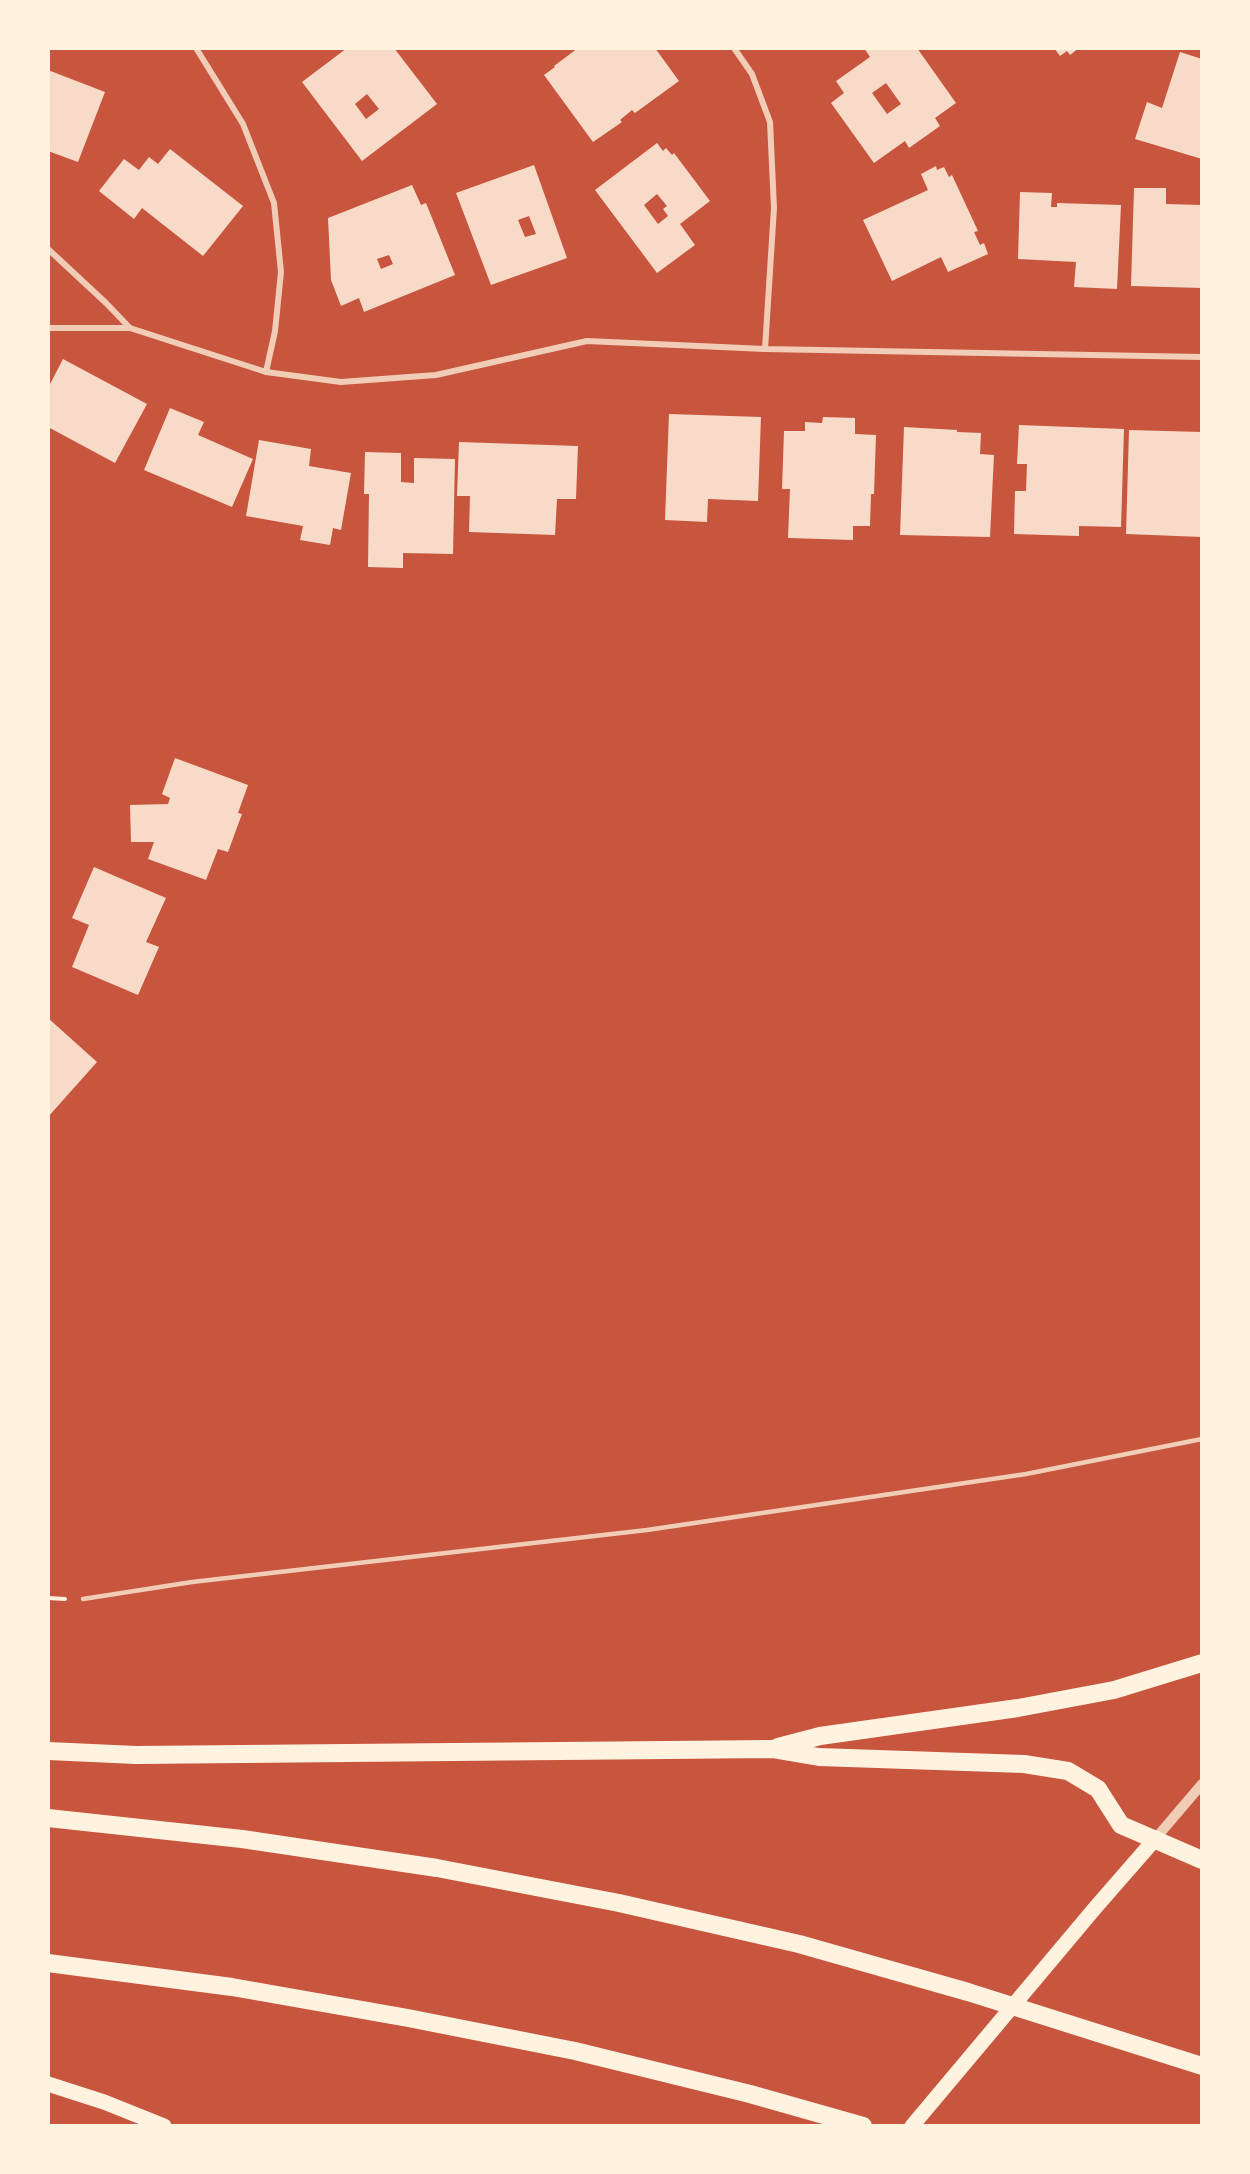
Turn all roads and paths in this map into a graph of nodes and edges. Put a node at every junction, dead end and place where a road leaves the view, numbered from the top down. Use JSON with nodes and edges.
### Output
{"nodes":[{"id":1,"x":196,"y":48,"type":"edge"},
{"id":2,"x":734,"y":48,"type":"edge"},
{"id":3,"x":48,"y":249,"type":"edge"},
{"id":4,"x":48,"y":328,"type":"edge"},
{"id":5,"x":130,"y":328,"type":"junction"},
{"id":6,"x":765,"y":349,"type":"junction"},
{"id":7,"x":1202,"y":357,"type":"edge"},
{"id":8,"x":266,"y":372,"type":"junction"},
{"id":9,"x":1202,"y":1439,"type":"edge"},
{"id":10,"x":83,"y":1599,"type":"dead end"},
{"id":11,"x":1202,"y":1663,"type":"edge"},
{"id":12,"x":772,"y":1749,"type":"junction"},
{"id":13,"x":48,"y":1751,"type":"edge"},
{"id":14,"x":1202,"y":1784,"type":"edge"},
{"id":15,"x":48,"y":1818,"type":"edge"},
{"id":16,"x":1156,"y":1838,"type":"junction"},
{"id":17,"x":1202,"y":1860,"type":"edge"},
{"id":18,"x":48,"y":1964,"type":"edge"},
{"id":19,"x":1202,"y":2066,"type":"edge"},
{"id":20,"x":48,"y":2084,"type":"edge"},
{"id":21,"x":164,"y":2126,"type":"edge"},
{"id":22,"x":863,"y":2126,"type":"edge"},
{"id":23,"x":912,"y":2126,"type":"edge"}],
"edges":[{"from":1,"to":8,"type":"street"},
{"from":2,"to":6,"type":"street"},
{"from":3,"to":5,"type":"street"},
{"from":4,"to":5,"type":"street"},
{"from":5,"to":8,"type":"street"},
{"from":6,"to":7,"type":"street"},
{"from":6,"to":8,"type":"street"},
{"from":9,"to":10,"type":"lane"},
{"from":11,"to":12,"type":"highway"},
{"from":12,"to":13,"type":"highway"},
{"from":12,"to":16,"type":"highway"},
{"from":14,"to":16,"type":"street"},
{"from":15,"to":19,"type":"highway"},
{"from":16,"to":17,"type":"highway"},
{"from":16,"to":23,"type":"main road"},
{"from":18,"to":22,"type":"highway"},
{"from":20,"to":21,"type":"main road"}]}
